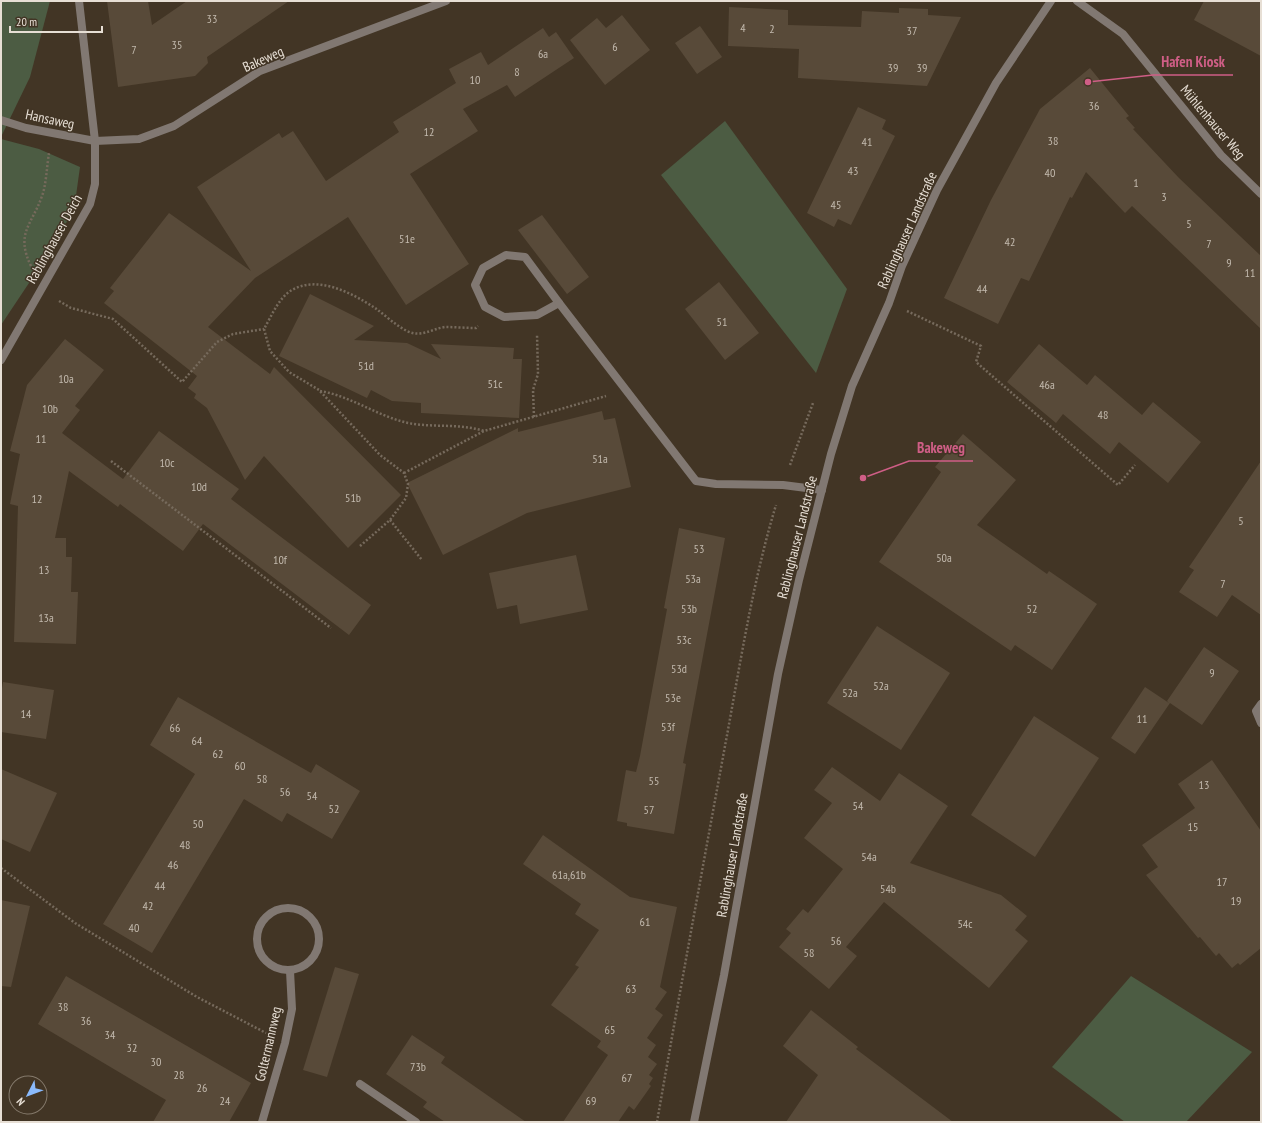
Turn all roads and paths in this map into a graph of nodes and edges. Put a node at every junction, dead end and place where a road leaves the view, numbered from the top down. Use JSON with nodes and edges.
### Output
{"nodes":[{"id":1,"x":79,"y":1,"type":"edge"},
{"id":2,"x":446,"y":1,"type":"edge"},
{"id":3,"x":1051,"y":1,"type":"edge"},
{"id":4,"x":1077,"y":1,"type":"edge"},
{"id":5,"x":1,"y":120,"type":"edge"},
{"id":6,"x":53,"y":133,"type":"junction"},
{"id":7,"x":95,"y":141,"type":"junction"},
{"id":8,"x":1261,"y":194,"type":"edge"},
{"id":9,"x":44,"y":284,"type":"junction"},
{"id":10,"x":559,"y":303,"type":"junction"},
{"id":11,"x":889,"y":303,"type":"junction"},
{"id":12,"x":71,"y":308,"type":"dead end"},
{"id":13,"x":497,"y":313,"type":"junction"},
{"id":14,"x":537,"y":315,"type":"junction"},
{"id":15,"x":264,"y":329,"type":"junction"},
{"id":16,"x":1,"y":360,"type":"edge"},
{"id":17,"x":319,"y":390,"type":"junction"},
{"id":18,"x":626,"y":391,"type":"junction"},
{"id":19,"x":813,"y":404,"type":"dead end"},
{"id":20,"x":534,"y":417,"type":"junction"},
{"id":21,"x":484,"y":431,"type":"junction"},
{"id":22,"x":111,"y":461,"type":"dead end"},
{"id":23,"x":1135,"y":465,"type":"dead end"},
{"id":24,"x":404,"y":473,"type":"junction"},
{"id":25,"x":783,"y":485,"type":"junction"},
{"id":26,"x":822,"y":490,"type":"junction"},
{"id":27,"x":390,"y":520,"type":"junction"},
{"id":28,"x":360,"y":546,"type":"dead end"},
{"id":29,"x":422,"y":560,"type":"dead end"},
{"id":30,"x":332,"y":628,"type":"dead end"},
{"id":31,"x":1261,"y":704,"type":"edge"},
{"id":32,"x":1261,"y":723,"type":"edge"},
{"id":33,"x":1,"y":868,"type":"edge"},
{"id":34,"x":290,"y":971,"type":"junction"},
{"id":35,"x":285,"y":1043,"type":"junction"},
{"id":36,"x":360,"y":1084,"type":"dead end"},
{"id":37,"x":262,"y":1122,"type":"edge"},
{"id":38,"x":416,"y":1122,"type":"edge"},
{"id":39,"x":657,"y":1122,"type":"edge"},
{"id":40,"x":694,"y":1122,"type":"edge"}],
"edges":[{"from":1,"to":7,"type":"street","name":"Rablinghauser Deich"},
{"from":2,"to":7,"type":"street","name":"Bakeweg"},
{"from":3,"to":11,"type":"street","name":"Rablinghauser Landstraße"},
{"from":4,"to":8,"type":"street","name":"Mühlenhauser Weg"},
{"from":5,"to":6,"type":"street","name":"Hansaweg"},
{"from":6,"to":7,"type":"street","name":"Hansaweg"},
{"from":6,"to":9,"type":"path"},
{"from":7,"to":9,"type":"street","name":"Rablinghauser Deich"},
{"from":9,"to":16,"type":"street","name":"Rablinghauser Deich"},
{"from":10,"to":13,"type":"street"},
{"from":10,"to":14,"type":"street"},
{"from":10,"to":18,"type":"street"},
{"from":11,"to":23,"type":"path"},
{"from":11,"to":26,"type":"street","name":"Rablinghauser Landstraße"},
{"from":12,"to":15,"type":"path"},
{"from":13,"to":14,"type":"street"},
{"from":13,"to":15,"type":"path"},
{"from":14,"to":20,"type":"path"},
{"from":15,"to":17,"type":"path"},
{"from":17,"to":21,"type":"path"},
{"from":17,"to":24,"type":"path"},
{"from":18,"to":20,"type":"path"},
{"from":18,"to":25,"type":"street"},
{"from":19,"to":25,"type":"path"},
{"from":20,"to":21,"type":"path"},
{"from":21,"to":24,"type":"path"},
{"from":22,"to":30,"type":"path"},
{"from":24,"to":27,"type":"path"},
{"from":25,"to":26,"type":"street"},
{"from":25,"to":39,"type":"path"},
{"from":26,"to":40,"type":"street","name":"Rablinghauser Landstraße"},
{"from":27,"to":28,"type":"path"},
{"from":27,"to":29,"type":"path"},
{"from":31,"to":32,"type":"street"},
{"from":33,"to":35,"type":"path"},
{"from":34,"to":34,"type":"street"},
{"from":34,"to":35,"type":"street","name":"Goltermannweg"},
{"from":35,"to":37,"type":"street","name":"Goltermannweg"},
{"from":36,"to":38,"type":"street"}]}
